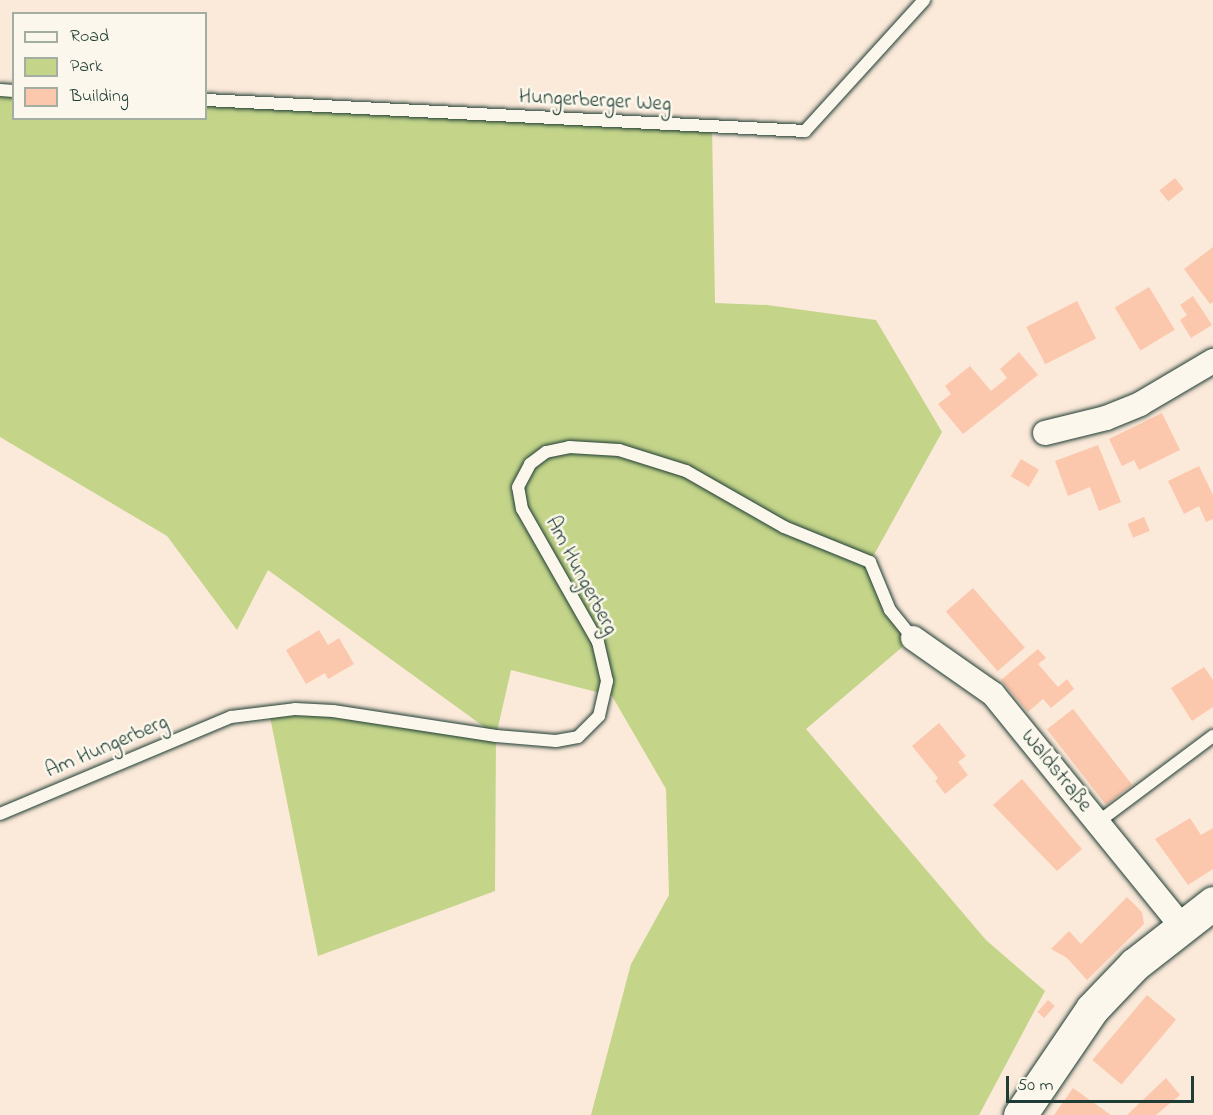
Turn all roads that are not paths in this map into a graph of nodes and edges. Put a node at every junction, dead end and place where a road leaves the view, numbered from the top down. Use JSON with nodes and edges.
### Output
{"nodes":[{"id":1,"x":924,"y":0,"type":"edge"},
{"id":2,"x":207,"y":100,"type":"edge"},
{"id":3,"x":1213,"y":361,"type":"edge"},
{"id":4,"x":1045,"y":433,"type":"dead end"},
{"id":5,"x":913,"y":638,"type":"joint"},
{"id":6,"x":1213,"y":736,"type":"edge"},
{"id":7,"x":0,"y":814,"type":"edge"},
{"id":8,"x":1098,"y":822,"type":"junction"},
{"id":9,"x":1213,"y":903,"type":"edge"},
{"id":10,"x":1180,"y":925,"type":"junction"},
{"id":11,"x":1020,"y":1115,"type":"edge"}],
"edges":[{"from":1,"to":2,"type":"lane","name":"Hungerberger Weg"},
{"from":3,"to":4,"type":"street"},
{"from":5,"to":7,"type":"lane","name":"Am Hungerberg"},
{"from":5,"to":8,"type":"street","name":"Waldstraße"},
{"from":6,"to":8,"type":"lane"},
{"from":8,"to":10,"type":"street","name":"Waldstraße"},
{"from":9,"to":10,"type":"main road"},
{"from":10,"to":11,"type":"main road"}]}
